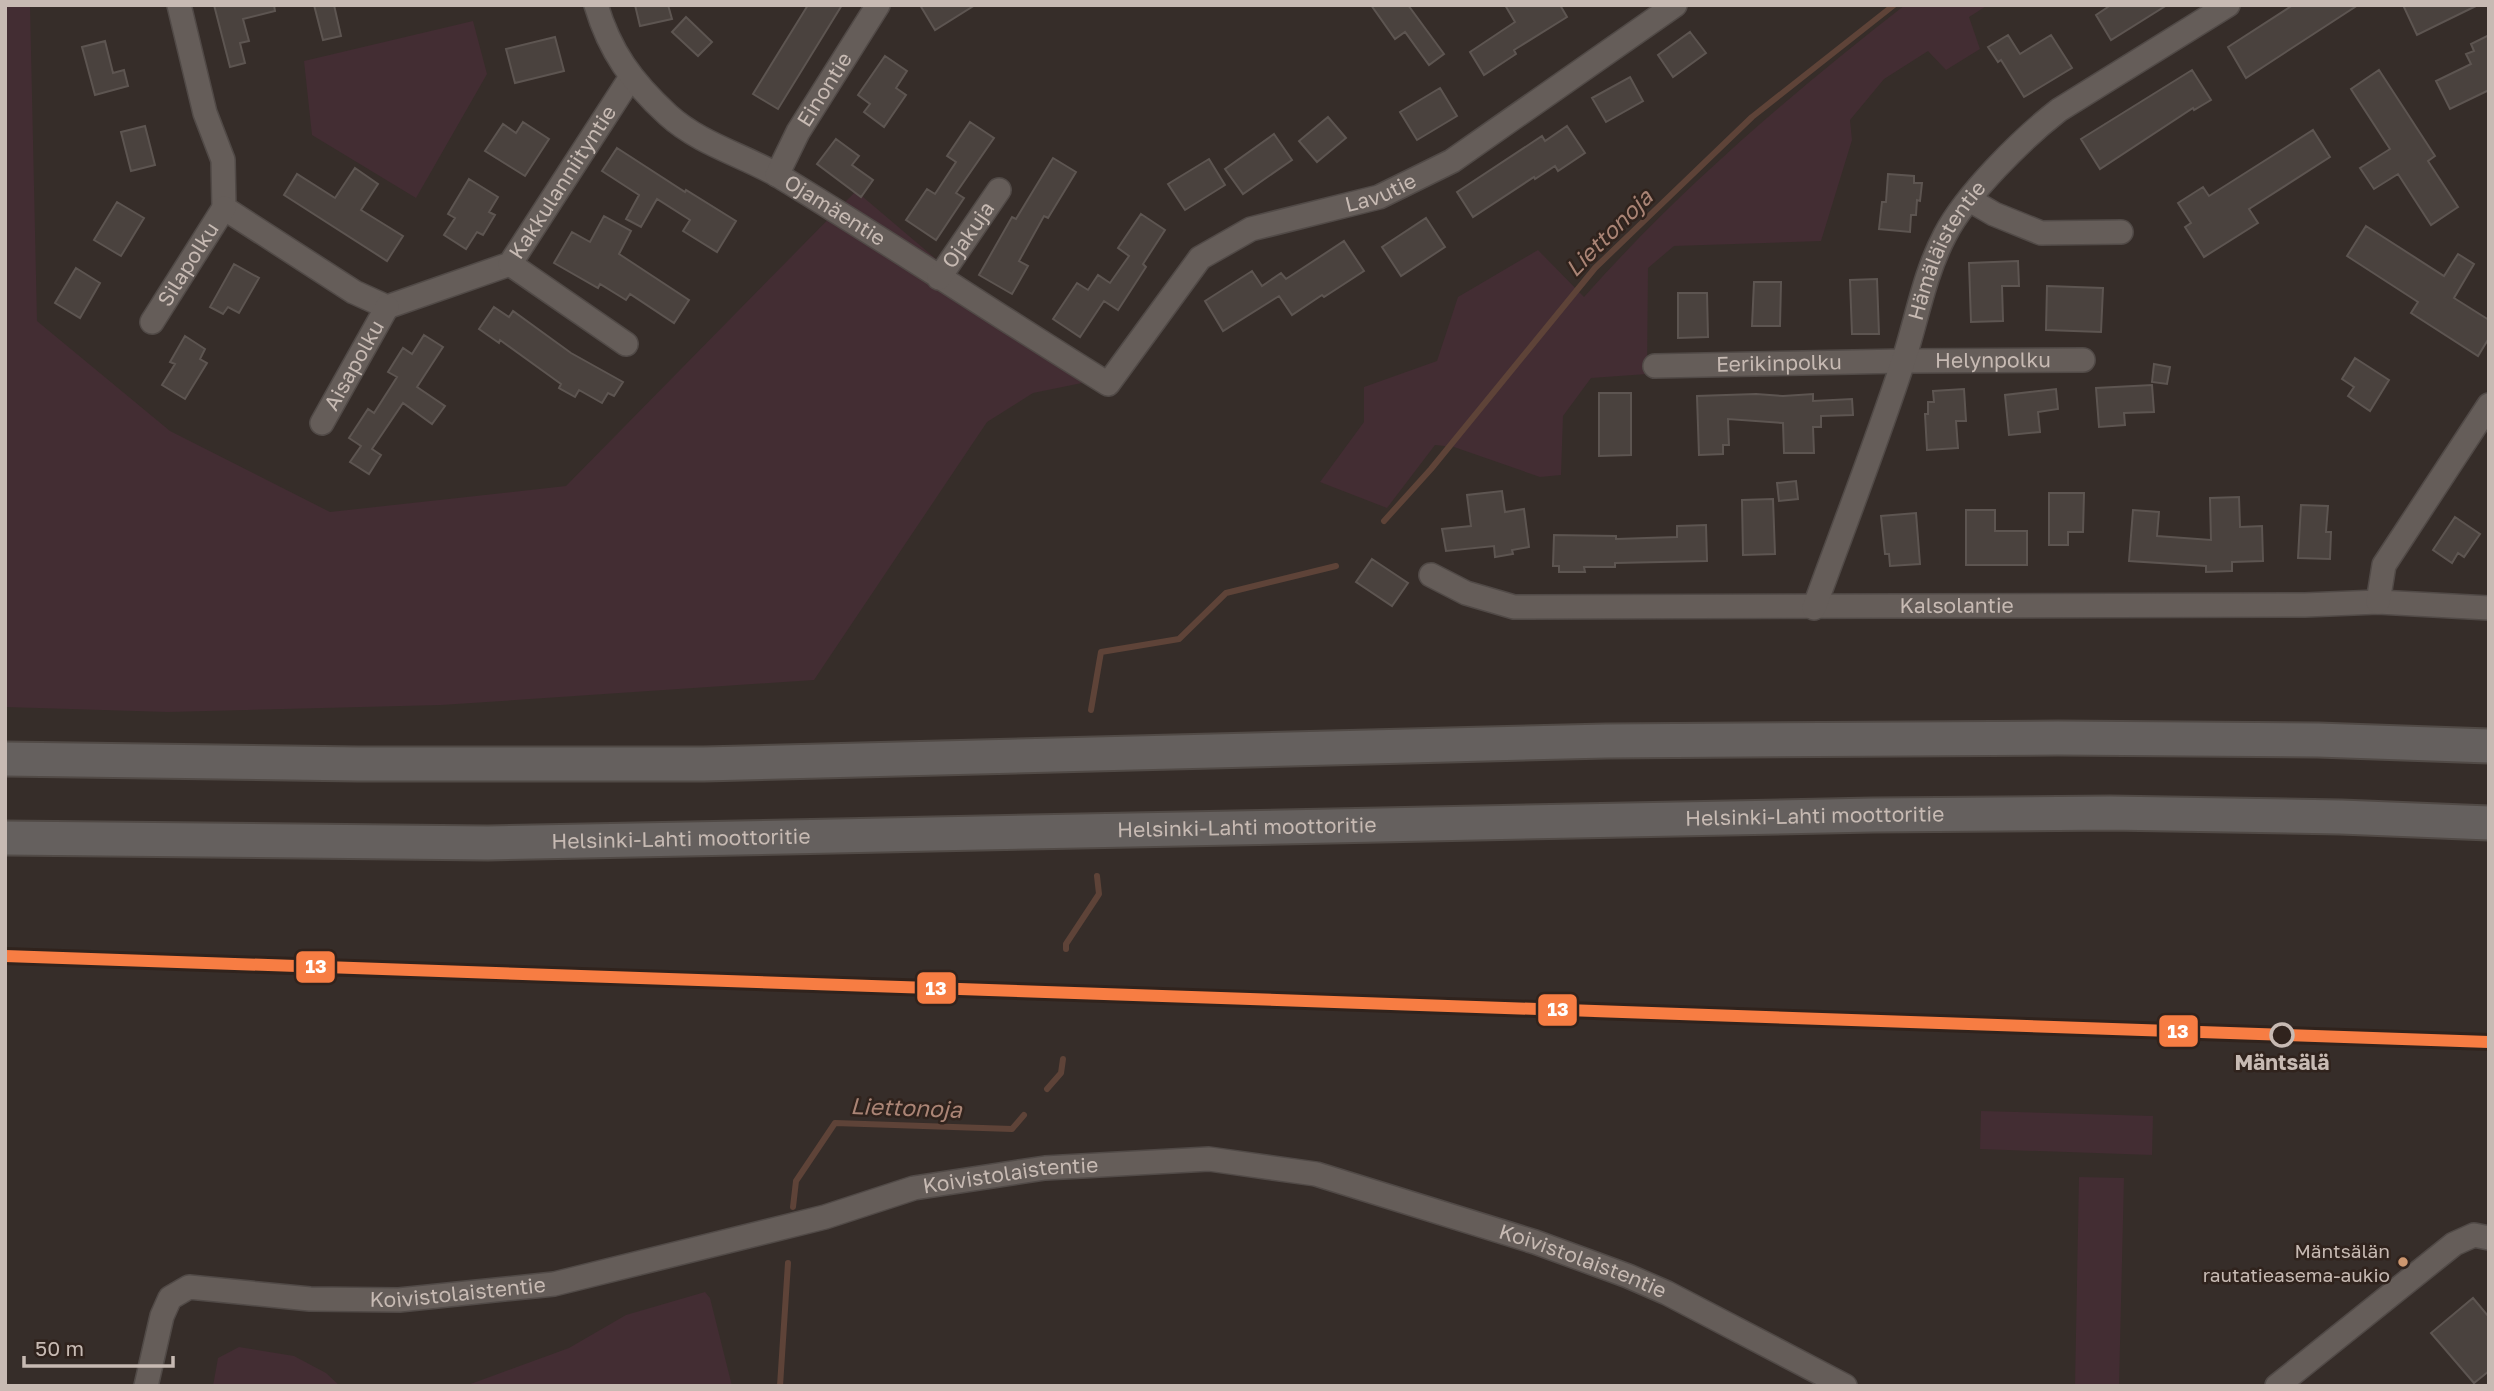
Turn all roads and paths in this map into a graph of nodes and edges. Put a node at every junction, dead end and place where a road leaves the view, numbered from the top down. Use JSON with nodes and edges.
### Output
{"nodes":[{"id":1,"x":178,"y":5,"type":"edge"},
{"id":2,"x":596,"y":5,"type":"edge"},
{"id":3,"x":878,"y":5,"type":"edge"},
{"id":4,"x":1675,"y":5,"type":"edge"},
{"id":5,"x":2228,"y":5,"type":"edge"},
{"id":6,"x":631,"y":78,"type":"junction"},
{"id":7,"x":777,"y":175,"type":"junction"},
{"id":8,"x":999,"y":190,"type":"dead end"},
{"id":9,"x":1970,"y":200,"type":"junction"},
{"id":10,"x":224,"y":208,"type":"junction"},
{"id":11,"x":2121,"y":232,"type":"dead end"},
{"id":12,"x":510,"y":264,"type":"junction"},
{"id":13,"x":939,"y":278,"type":"junction"},
{"id":14,"x":387,"y":307,"type":"junction"},
{"id":15,"x":152,"y":322,"type":"dead end"},
{"id":16,"x":626,"y":344,"type":"dead end"},
{"id":17,"x":1903,"y":360,"type":"junction"},
{"id":18,"x":2083,"y":360,"type":"dead end"},
{"id":19,"x":1655,"y":366,"type":"dead end"},
{"id":20,"x":1108,"y":384,"type":"joint"},
{"id":21,"x":2489,"y":405,"type":"edge"},
{"id":22,"x":321,"y":423,"type":"dead end"},
{"id":23,"x":1431,"y":575,"type":"dead end"},
{"id":24,"x":2378,"y":602,"type":"junction"},
{"id":25,"x":1814,"y":608,"type":"junction"},
{"id":26,"x":2489,"y":608,"type":"edge"},
{"id":27,"x":2489,"y":746,"type":"edge"},
{"id":28,"x":5,"y":759,"type":"edge"},
{"id":29,"x":2489,"y":823,"type":"edge"},
{"id":30,"x":5,"y":838,"type":"edge"},
{"id":31,"x":2489,"y":1238,"type":"edge"},
{"id":32,"x":146,"y":1386,"type":"edge"},
{"id":33,"x":1845,"y":1386,"type":"edge"},
{"id":34,"x":2277,"y":1386,"type":"edge"}],
"edges":[{"from":1,"to":10,"type":"street"},
{"from":2,"to":6,"type":"street","name":"Ojamäentie"},
{"from":3,"to":7,"type":"street","name":"Einontie"},
{"from":4,"to":20,"type":"street","name":"Lavutie"},
{"from":5,"to":9,"type":"street","name":"Hämäläistentie"},
{"from":6,"to":7,"type":"street","name":"Ojamäentie"},
{"from":6,"to":12,"type":"street","name":"Kakkulanniityntie"},
{"from":7,"to":13,"type":"street","name":"Ojamäentie"},
{"from":8,"to":13,"type":"street","name":"Ojakuja"},
{"from":9,"to":11,"type":"street"},
{"from":9,"to":17,"type":"street","name":"Hämäläistentie"},
{"from":10,"to":14,"type":"street"},
{"from":10,"to":15,"type":"street","name":"Silapolku"},
{"from":12,"to":14,"type":"street","name":"Kakkulanniityntie"},
{"from":12,"to":16,"type":"street"},
{"from":13,"to":20,"type":"street","name":"Ojamäentie"},
{"from":14,"to":22,"type":"street","name":"Aisapolku"},
{"from":17,"to":18,"type":"street","name":"Helynpolku"},
{"from":17,"to":19,"type":"street","name":"Eerikinpolku"},
{"from":17,"to":25,"type":"street","name":"Hämäläistentie"},
{"from":21,"to":24,"type":"street"},
{"from":23,"to":25,"type":"street","name":"Kalsolantie"},
{"from":24,"to":25,"type":"street","name":"Kalsolantie"},
{"from":24,"to":26,"type":"street","name":"Kalsolantie"},
{"from":27,"to":28,"type":"highway"},
{"from":29,"to":30,"type":"highway","name":"Helsinki-Lahti moottoritie"},
{"from":31,"to":34,"type":"street"},
{"from":32,"to":33,"type":"street","name":"Koivistolaistentie"}]}
